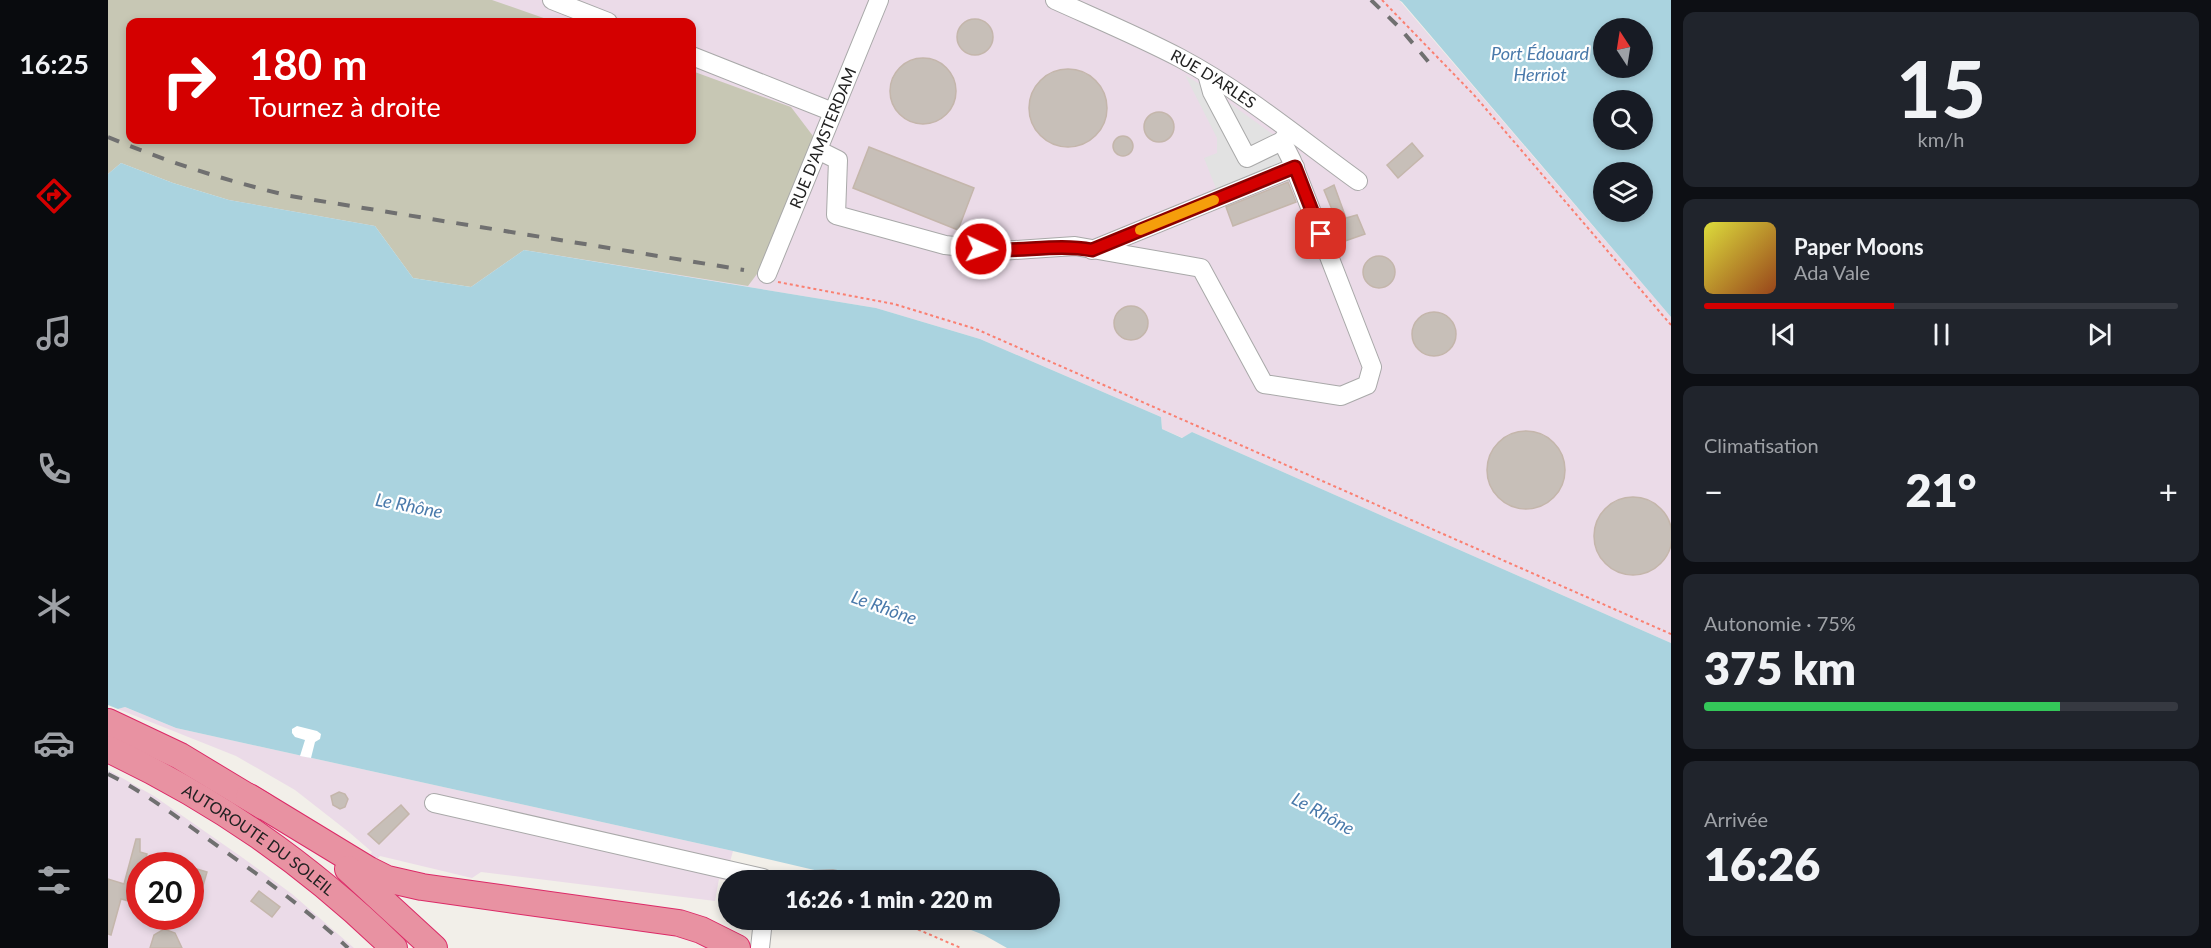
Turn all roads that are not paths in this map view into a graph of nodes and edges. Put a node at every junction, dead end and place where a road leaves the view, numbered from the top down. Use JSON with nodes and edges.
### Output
{"nodes":[{"id":1,"x":552,"y":0,"type":"edge"},
{"id":2,"x":879,"y":0,"type":"edge"},
{"id":3,"x":1055,"y":0,"type":"edge"},
{"id":4,"x":598,"y":18,"type":"edge"},
{"id":5,"x":696,"y":58,"type":"edge"},
{"id":6,"x":1208,"y":74,"type":"junction"},
{"id":7,"x":833,"y":112,"type":"junction"},
{"id":8,"x":1286,"y":136,"type":"junction"},
{"id":9,"x":818,"y":150,"type":"junction"},
{"id":10,"x":1295,"y":167,"type":"junction"},
{"id":11,"x":1358,"y":181,"type":"dead end"},
{"id":12,"x":1092,"y":250,"type":"junction"},
{"id":13,"x":767,"y":274,"type":"road end"},
{"id":14,"x":108,"y":722,"type":"edge"},
{"id":15,"x":108,"y":749,"type":"edge"},
{"id":16,"x":249,"y":797,"type":"junction"},
{"id":17,"x":434,"y":803,"type":"dead end"},
{"id":18,"x":724,"y":870,"type":"edge"},
{"id":19,"x":762,"y":930,"type":"edge"},
{"id":20,"x":394,"y":948,"type":"edge"},
{"id":21,"x":434,"y":948,"type":"edge"},
{"id":22,"x":737,"y":948,"type":"edge"},
{"id":23,"x":759,"y":948,"type":"edge"}],
"edges":[{"from":1,"to":4,"type":"street"},
{"from":2,"to":7,"type":"street","name":"RUE D'AMSTERDAM"},
{"from":3,"to":6,"type":"street","name":"RUE D'ARLES"},
{"from":5,"to":7,"type":"street"},
{"from":6,"to":8,"type":"street","name":"RUE D'ARLES"},
{"from":6,"to":8,"type":"street"},
{"from":7,"to":9,"type":"street","name":"RUE D'AMSTERDAM"},
{"from":8,"to":10,"type":"street"},
{"from":8,"to":11,"type":"street","name":"RUE D'ARLES"},
{"from":9,"to":12,"type":"street"},
{"from":9,"to":13,"type":"street","name":"RUE D'AMSTERDAM"},
{"from":10,"to":12,"type":"street"},
{"from":10,"to":12,"type":"street"},
{"from":14,"to":16,"type":"highway","name":"AUTOROUTE DU SOLEIL"},
{"from":15,"to":20,"type":"highway","name":"AUTOROUTE DU SOLEIL"},
{"from":16,"to":21,"type":"highway","name":"AUTOROUTE DU SOLEIL"},
{"from":16,"to":22,"type":"highway"},
{"from":17,"to":18,"type":"street"},
{"from":19,"to":23,"type":"street"}]}
